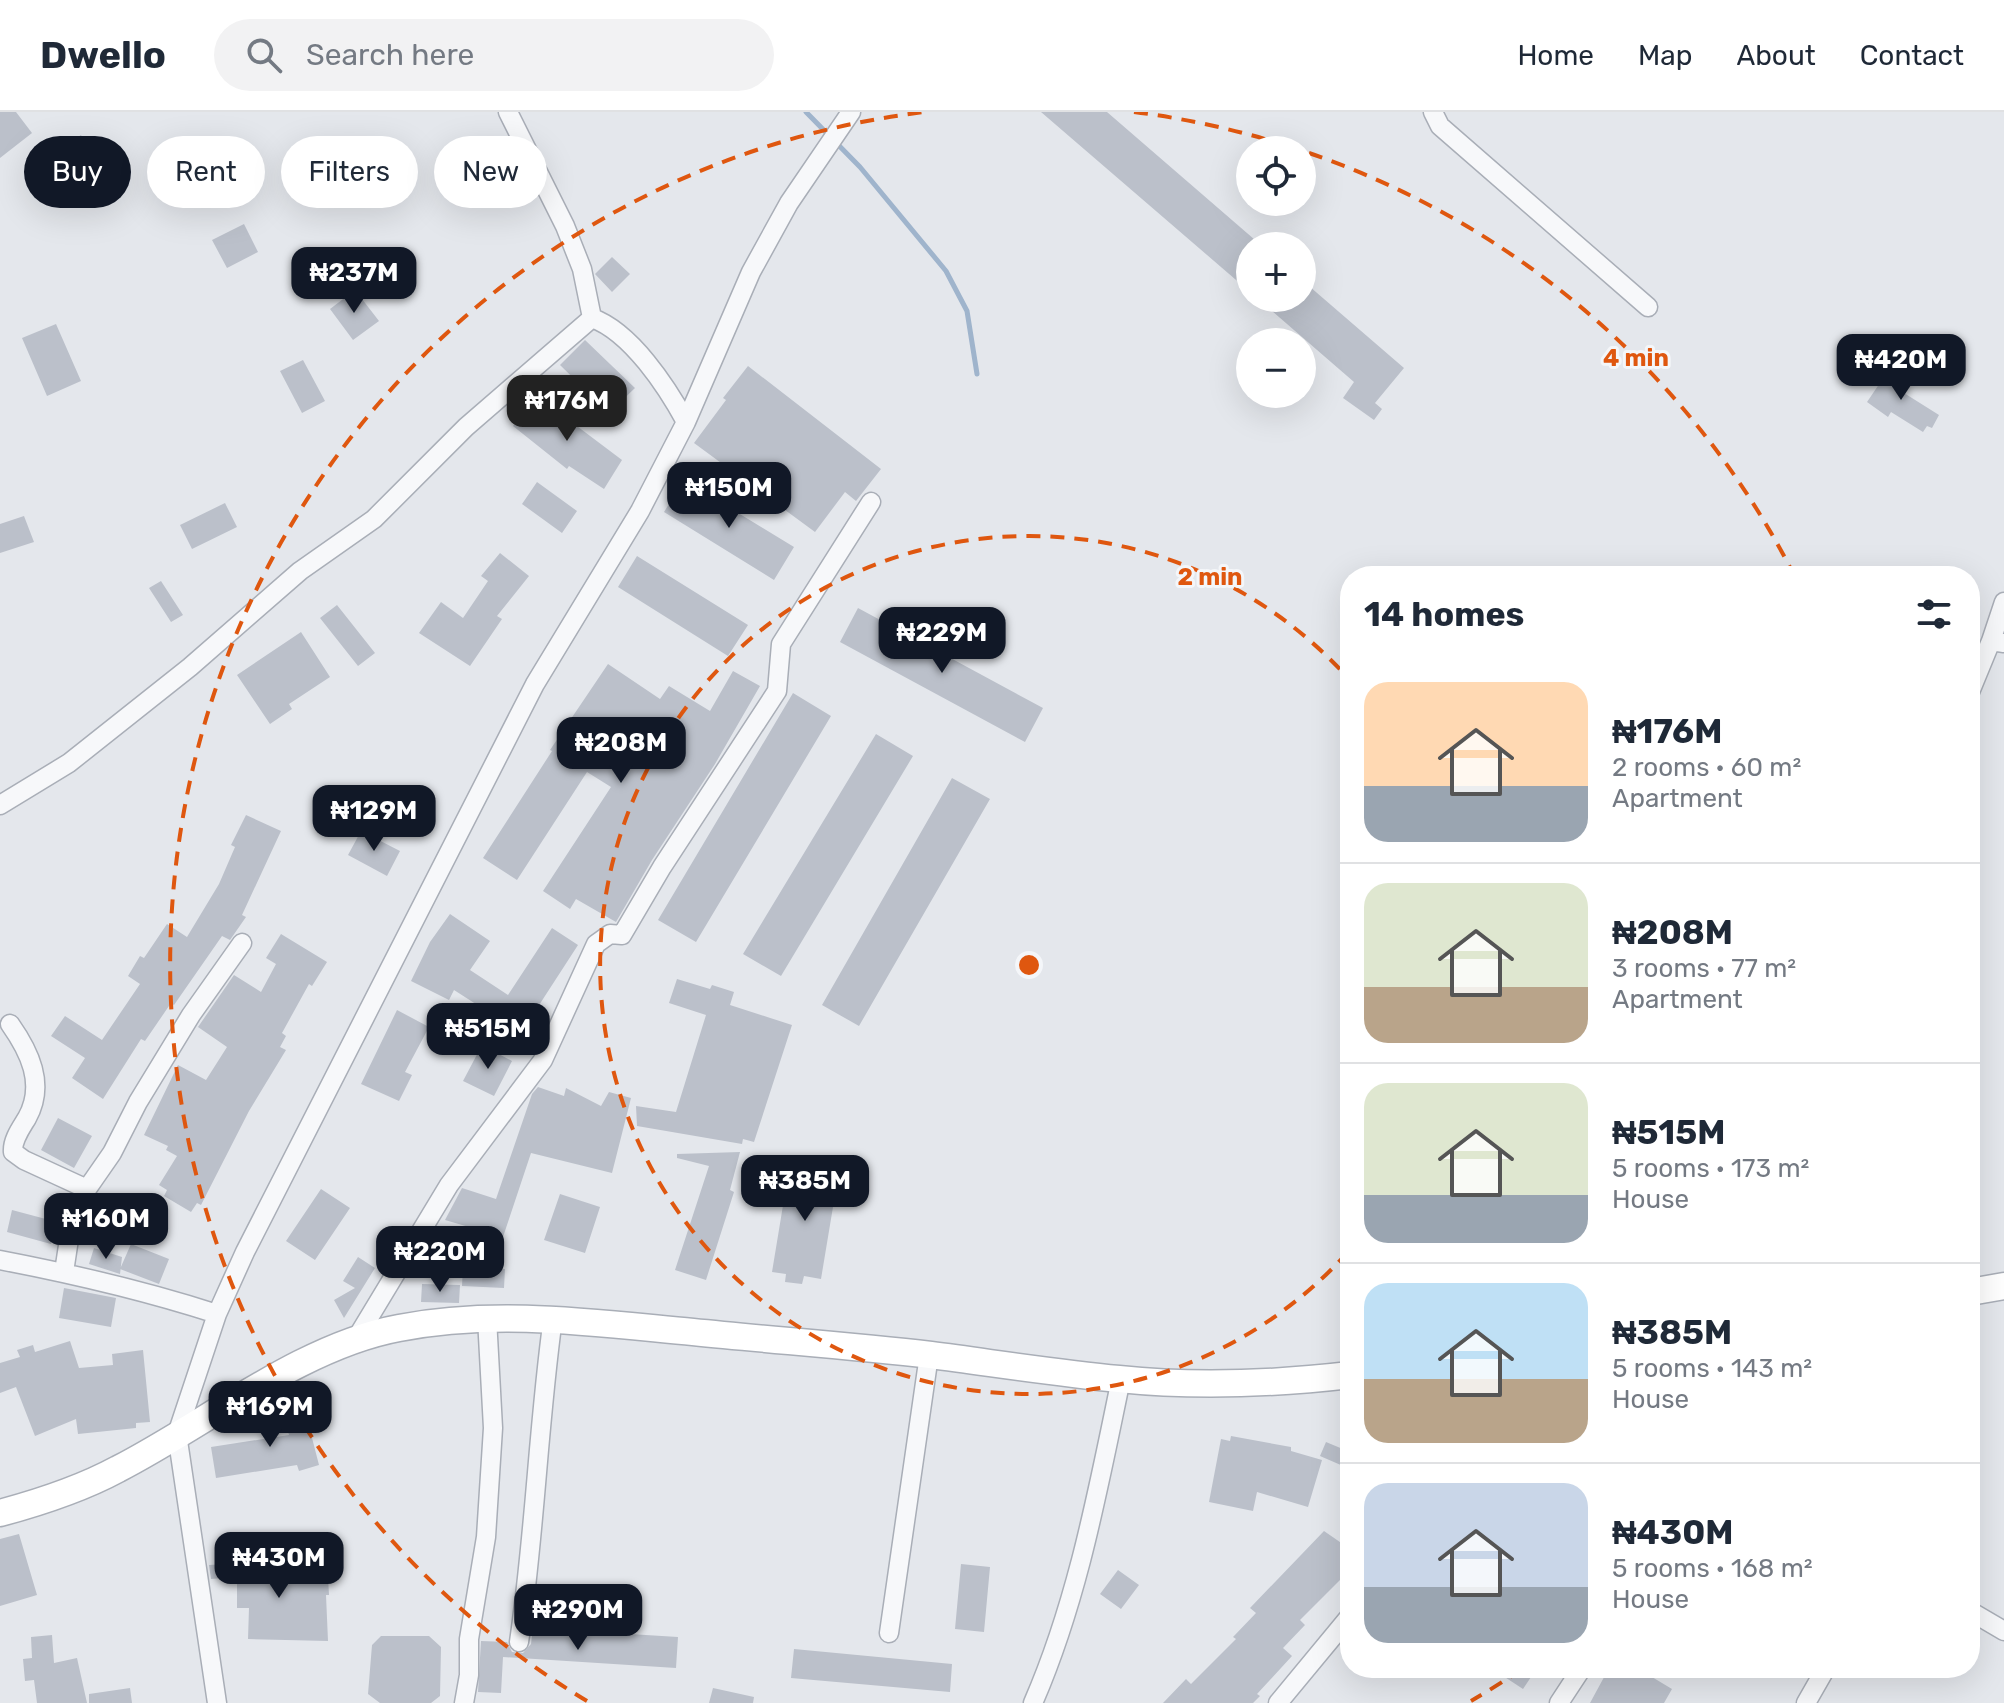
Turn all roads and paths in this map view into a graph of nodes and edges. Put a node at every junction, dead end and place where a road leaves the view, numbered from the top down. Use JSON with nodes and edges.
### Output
{"nodes":[{"id":1,"x":508,"y":112,"type":"edge"},
{"id":2,"x":1433,"y":112,"type":"edge"},
{"id":3,"x":850,"y":114,"type":"edge"},
{"id":4,"x":1648,"y":307,"type":"dead end"},
{"id":5,"x":592,"y":318,"type":"junction"},
{"id":6,"x":686,"y":422,"type":"junction"},
{"id":7,"x":871,"y":502,"type":"dead end"},
{"id":8,"x":2004,"y":602,"type":"edge"},
{"id":9,"x":1998,"y":642,"type":"edge"},
{"id":10,"x":1980,"y":674,"type":"edge"},
{"id":11,"x":0,"y":805,"type":"edge"},
{"id":12,"x":242,"y":943,"type":"dead end"},
{"id":13,"x":10,"y":1024,"type":"dead end"},
{"id":14,"x":87,"y":1189,"type":"junction"},
{"id":15,"x":0,"y":1260,"type":"edge"},
{"id":16,"x":64,"y":1272,"type":"junction"},
{"id":17,"x":2004,"y":1286,"type":"edge"},
{"id":18,"x":1980,"y":1290,"type":"edge"},
{"id":19,"x":217,"y":1314,"type":"junction"},
{"id":20,"x":487,"y":1318,"type":"junction"},
{"id":21,"x":553,"y":1318,"type":"junction"},
{"id":22,"x":356,"y":1339,"type":"junction"},
{"id":23,"x":929,"y":1355,"type":"junction"},
{"id":24,"x":1340,"y":1376,"type":"edge"},
{"id":25,"x":1121,"y":1379,"type":"junction"},
{"id":26,"x":177,"y":1434,"type":"junction"},
{"id":27,"x":0,"y":1513,"type":"edge"},
{"id":28,"x":1980,"y":1617,"type":"edge"},
{"id":29,"x":1340,"y":1628,"type":"edge"},
{"id":30,"x":2004,"y":1631,"type":"edge"},
{"id":31,"x":889,"y":1633,"type":"dead end"},
{"id":32,"x":519,"y":1642,"type":"dead end"},
{"id":33,"x":1575,"y":1678,"type":"edge"},
{"id":34,"x":1820,"y":1678,"type":"edge"},
{"id":35,"x":217,"y":1703,"type":"edge"},
{"id":36,"x":464,"y":1703,"type":"edge"},
{"id":37,"x":1033,"y":1703,"type":"edge"},
{"id":38,"x":1278,"y":1703,"type":"edge"},
{"id":39,"x":1559,"y":1703,"type":"edge"},
{"id":40,"x":1806,"y":1703,"type":"edge"}],
"edges":[{"from":1,"to":5,"type":"street"},
{"from":2,"to":4,"type":"street"},
{"from":3,"to":6,"type":"street"},
{"from":5,"to":6,"type":"street"},
{"from":5,"to":11,"type":"street"},
{"from":6,"to":19,"type":"street"},
{"from":7,"to":22,"type":"street"},
{"from":8,"to":9,"type":"street"},
{"from":9,"to":10,"type":"street"},
{"from":12,"to":14,"type":"street"},
{"from":13,"to":14,"type":"street"},
{"from":14,"to":16,"type":"street"},
{"from":15,"to":16,"type":"street"},
{"from":16,"to":19,"type":"street"},
{"from":17,"to":18,"type":"main road"},
{"from":19,"to":26,"type":"street"},
{"from":20,"to":21,"type":"main road"},
{"from":20,"to":22,"type":"main road"},
{"from":20,"to":36,"type":"street"},
{"from":21,"to":23,"type":"main road"},
{"from":21,"to":32,"type":"street"},
{"from":22,"to":26,"type":"main road"},
{"from":23,"to":25,"type":"main road"},
{"from":23,"to":31,"type":"street"},
{"from":24,"to":25,"type":"main road"},
{"from":25,"to":37,"type":"street"},
{"from":26,"to":27,"type":"main road"},
{"from":26,"to":35,"type":"street"},
{"from":28,"to":30,"type":"street"},
{"from":29,"to":38,"type":"street"},
{"from":33,"to":39,"type":"street"},
{"from":34,"to":40,"type":"street"}]}
